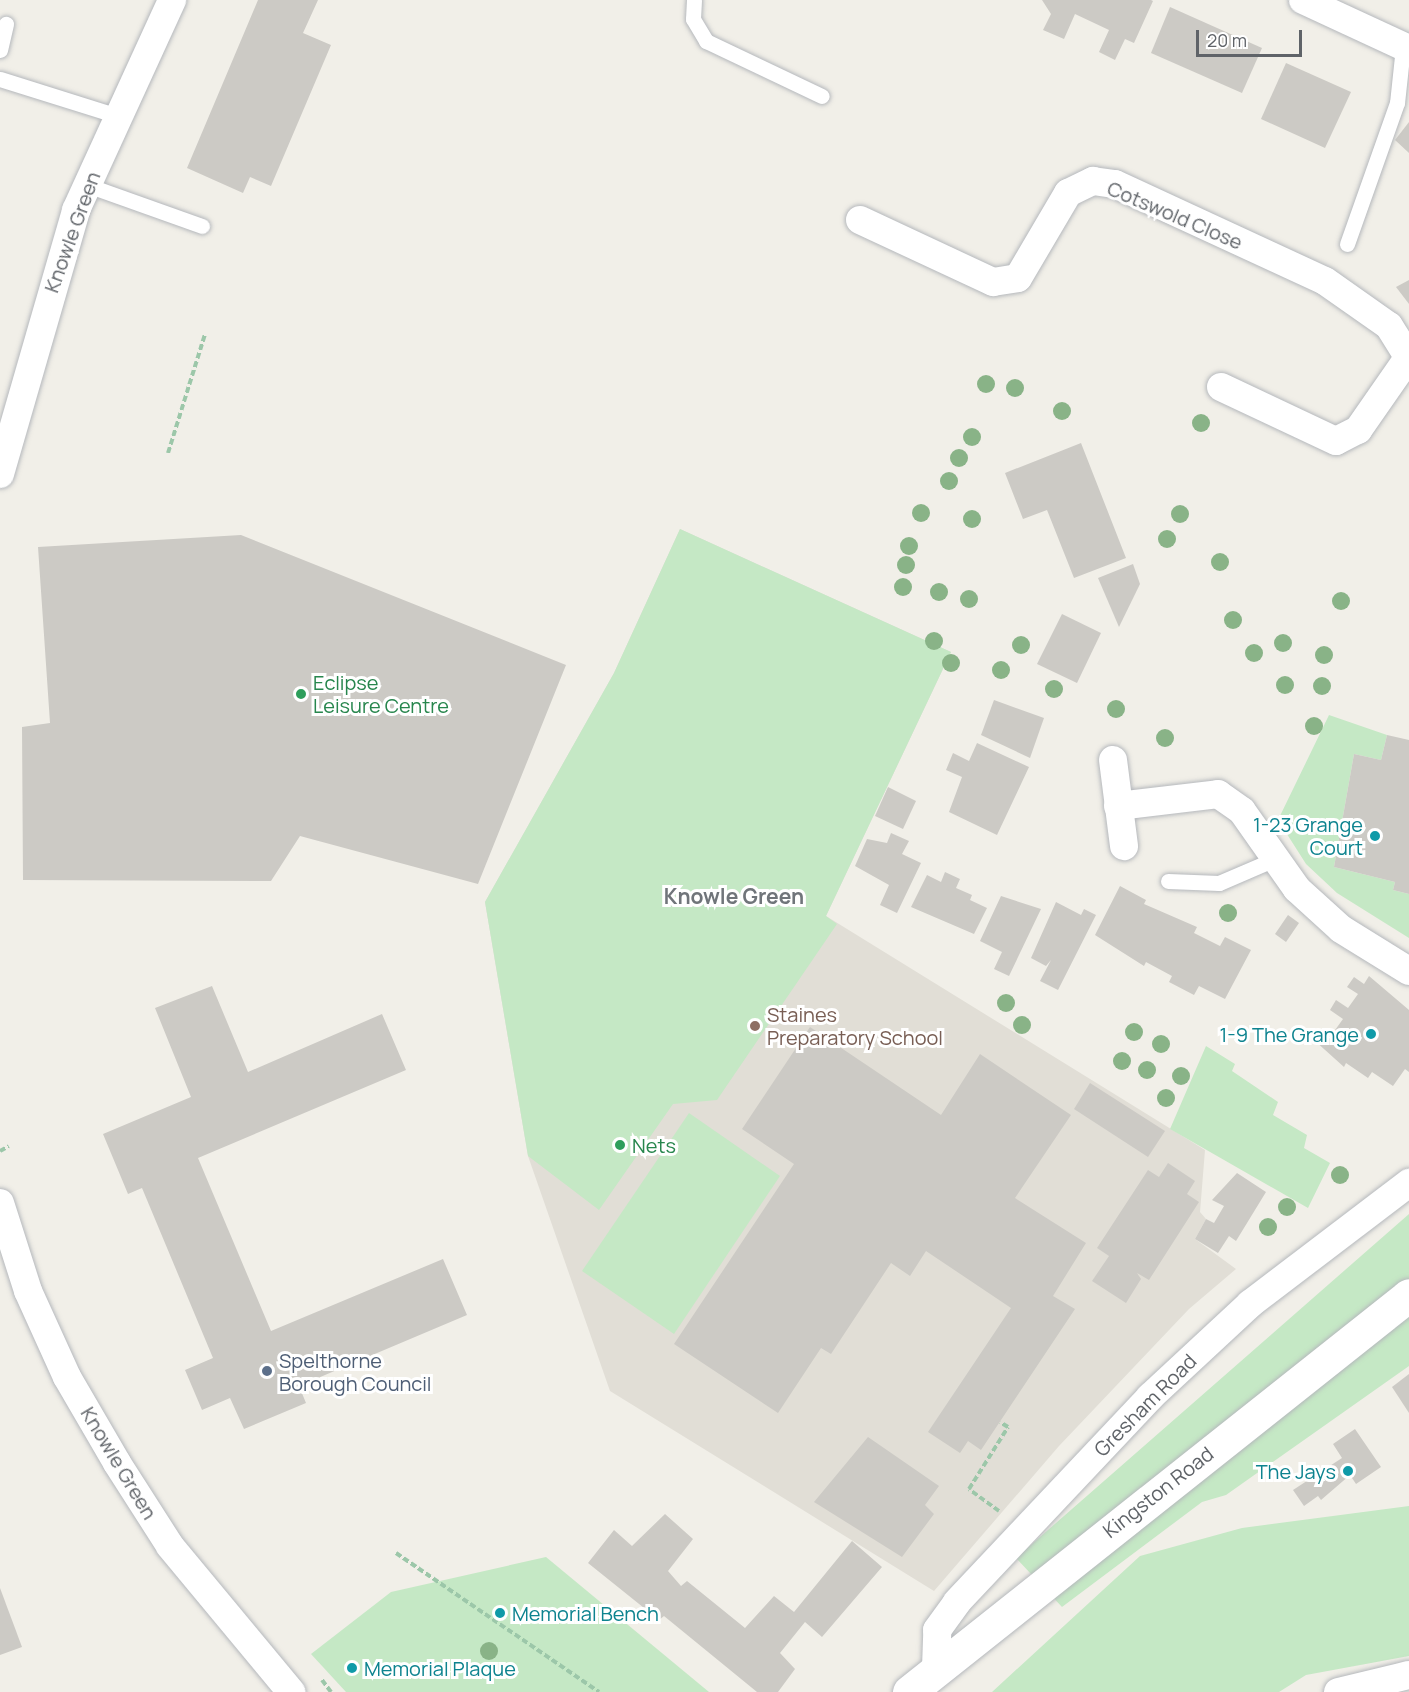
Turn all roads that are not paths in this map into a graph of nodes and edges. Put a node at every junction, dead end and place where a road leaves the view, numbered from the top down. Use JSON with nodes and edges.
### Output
{"nodes":[{"id":1,"x":172,"y":0,"type":"edge"},
{"id":2,"x":694,"y":0,"type":"edge"},
{"id":3,"x":1303,"y":0,"type":"edge"},
{"id":4,"x":6,"y":24,"type":"dead end"},
{"id":5,"x":1406,"y":48,"type":"edge"},
{"id":6,"x":0,"y":50,"type":"edge"},
{"id":7,"x":0,"y":79,"type":"edge"},
{"id":8,"x":822,"y":96,"type":"dead end"},
{"id":9,"x":118,"y":116,"type":"junction"},
{"id":10,"x":87,"y":185,"type":"junction"},
{"id":11,"x":860,"y":219,"type":"dead end"},
{"id":12,"x":202,"y":226,"type":"dead end"},
{"id":13,"x":1347,"y":244,"type":"dead end"},
{"id":14,"x":1409,"y":358,"type":"edge"},
{"id":15,"x":1221,"y":387,"type":"dead end"},
{"id":16,"x":0,"y":474,"type":"edge"},
{"id":17,"x":1113,"y":760,"type":"dead end"},
{"id":18,"x":1118,"y":806,"type":"junction"},
{"id":19,"x":1124,"y":846,"type":"dead end"},
{"id":20,"x":1277,"y":858,"type":"junction"},
{"id":21,"x":1167,"y":881,"type":"dead end"},
{"id":22,"x":1409,"y":971,"type":"edge"},
{"id":23,"x":1409,"y":1183,"type":"edge"},
{"id":24,"x":0,"y":1203,"type":"edge"},
{"id":25,"x":1409,"y":1294,"type":"edge"},
{"id":26,"x":936,"y":1668,"type":"junction"},
{"id":27,"x":1409,"y":1675,"type":"edge"},
{"id":28,"x":291,"y":1692,"type":"edge"},
{"id":29,"x":909,"y":1692,"type":"edge"},
{"id":30,"x":1338,"y":1692,"type":"edge"}],
"edges":[{"from":1,"to":9,"type":"street","name":"Knowle Green"},
{"from":2,"to":8,"type":"lane"},
{"from":3,"to":5,"type":"street"},
{"from":4,"to":6,"type":"lane"},
{"from":5,"to":13,"type":"lane"},
{"from":7,"to":9,"type":"lane"},
{"from":9,"to":10,"type":"street","name":"Knowle Green"},
{"from":10,"to":12,"type":"lane"},
{"from":10,"to":16,"type":"street","name":"Knowle Green"},
{"from":11,"to":14,"type":"street","name":"Cotswold Close"},
{"from":14,"to":15,"type":"street"},
{"from":17,"to":18,"type":"street"},
{"from":18,"to":19,"type":"street"},
{"from":18,"to":20,"type":"street"},
{"from":20,"to":21,"type":"lane"},
{"from":20,"to":22,"type":"street"},
{"from":23,"to":26,"type":"street","name":"Gresham Road"},
{"from":24,"to":28,"type":"street","name":"Knowle Green"},
{"from":25,"to":26,"type":"street","name":"Kingston Road"},
{"from":26,"to":29,"type":"street","name":"Kingston Road"},
{"from":27,"to":30,"type":"street"}]}
